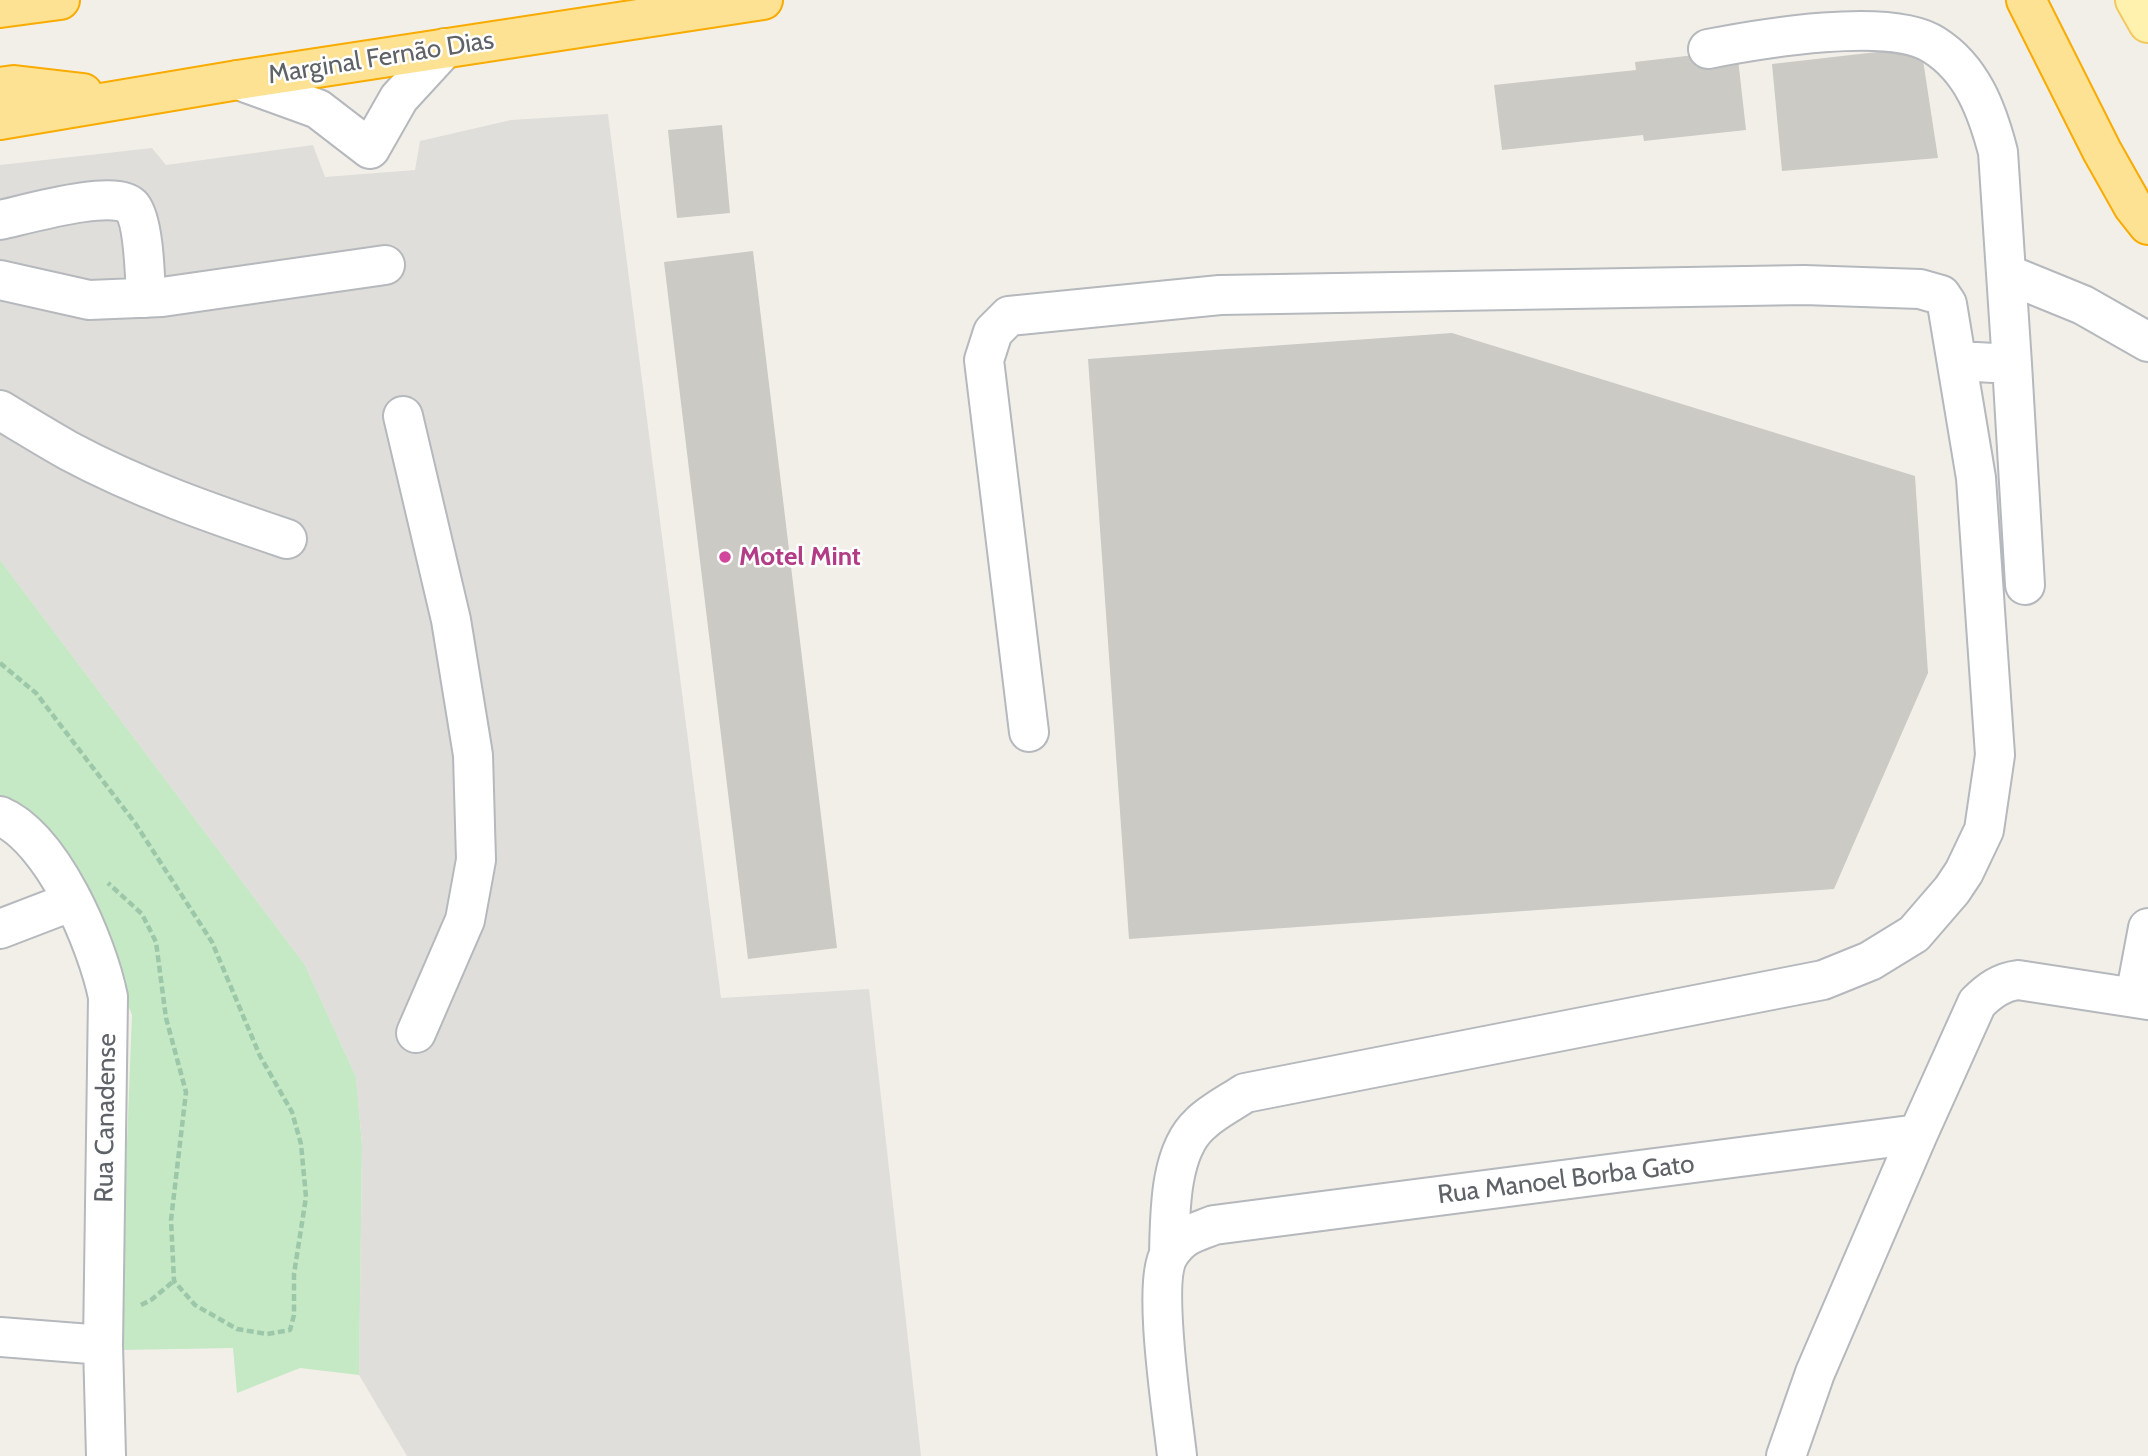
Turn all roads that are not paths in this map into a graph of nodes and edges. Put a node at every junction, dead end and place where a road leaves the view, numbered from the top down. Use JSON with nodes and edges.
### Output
{"nodes":[{"id":1,"x":60,"y":0,"type":"edge"},
{"id":2,"x":763,"y":0,"type":"edge"},
{"id":3,"x":2026,"y":0,"type":"edge"},
{"id":4,"x":2136,"y":0,"type":"edge"},
{"id":5,"x":0,"y":8,"type":"edge"},
{"id":6,"x":2148,"y":23,"type":"edge"},
{"id":7,"x":446,"y":48,"type":"junction"},
{"id":8,"x":1708,"y":49,"type":"dead end"},
{"id":9,"x":238,"y":80,"type":"junction"},
{"id":10,"x":0,"y":87,"type":"edge"},
{"id":11,"x":127,"y":98,"type":"junction"},
{"id":12,"x":0,"y":120,"type":"edge"},
{"id":13,"x":0,"y":220,"type":"edge"},
{"id":14,"x":2148,"y":225,"type":"edge"},
{"id":15,"x":385,"y":265,"type":"dead end"},
{"id":16,"x":2007,"y":274,"type":"junction"},
{"id":17,"x":0,"y":280,"type":"edge"},
{"id":18,"x":146,"y":298,"type":"junction"},
{"id":19,"x":2148,"y":342,"type":"edge"},
{"id":20,"x":1958,"y":361,"type":"junction"},
{"id":21,"x":2012,"y":364,"type":"junction"},
{"id":22,"x":0,"y":410,"type":"edge"},
{"id":23,"x":403,"y":416,"type":"dead end"},
{"id":24,"x":287,"y":540,"type":"dead end"},
{"id":25,"x":2025,"y":584,"type":"dead end"},
{"id":26,"x":1029,"y":732,"type":"dead end"},
{"id":27,"x":0,"y":816,"type":"edge"},
{"id":28,"x":73,"y":901,"type":"junction"},
{"id":29,"x":2148,"y":928,"type":"edge"},
{"id":30,"x":0,"y":929,"type":"edge"},
{"id":31,"x":2141,"y":998,"type":"edge"},
{"id":32,"x":416,"y":1033,"type":"dead end"},
{"id":33,"x":1918,"y":1134,"type":"junction"},
{"id":34,"x":1169,"y":1255,"type":"junction"},
{"id":35,"x":0,"y":1337,"type":"edge"},
{"id":36,"x":103,"y":1345,"type":"junction"},
{"id":37,"x":106,"y":1456,"type":"edge"},
{"id":38,"x":1177,"y":1456,"type":"edge"},
{"id":39,"x":1786,"y":1456,"type":"edge"}],
"edges":[{"from":1,"to":5,"type":"highway"},
{"from":2,"to":7,"type":"highway","name":"Marginal Fernão Dias"},
{"from":3,"to":14,"type":"highway"},
{"from":4,"to":6,"type":"main road"},
{"from":7,"to":9,"type":"highway","name":"Marginal Fernão Dias"},
{"from":7,"to":9,"type":"street"},
{"from":8,"to":16,"type":"street"},
{"from":9,"to":11,"type":"highway","name":"Marginal Fernão Dias"},
{"from":10,"to":11,"type":"highway"},
{"from":11,"to":12,"type":"highway","name":"Marginal Fernão Dias"},
{"from":13,"to":18,"type":"street"},
{"from":15,"to":18,"type":"street"},
{"from":16,"to":19,"type":"street"},
{"from":16,"to":21,"type":"street"},
{"from":17,"to":18,"type":"street"},
{"from":20,"to":21,"type":"street"},
{"from":20,"to":26,"type":"street"},
{"from":20,"to":34,"type":"street"},
{"from":21,"to":25,"type":"street"},
{"from":22,"to":24,"type":"street"},
{"from":23,"to":32,"type":"street"},
{"from":27,"to":28,"type":"street","name":"Rua Canadense"},
{"from":28,"to":30,"type":"street"},
{"from":28,"to":36,"type":"street","name":"Rua Canadense"},
{"from":29,"to":31,"type":"street"},
{"from":31,"to":33,"type":"street"},
{"from":33,"to":34,"type":"street","name":"Rua Manoel Borba Gato"},
{"from":33,"to":39,"type":"street"},
{"from":34,"to":38,"type":"street"},
{"from":35,"to":36,"type":"street"},
{"from":36,"to":37,"type":"street","name":"Rua Canadense"}]}
